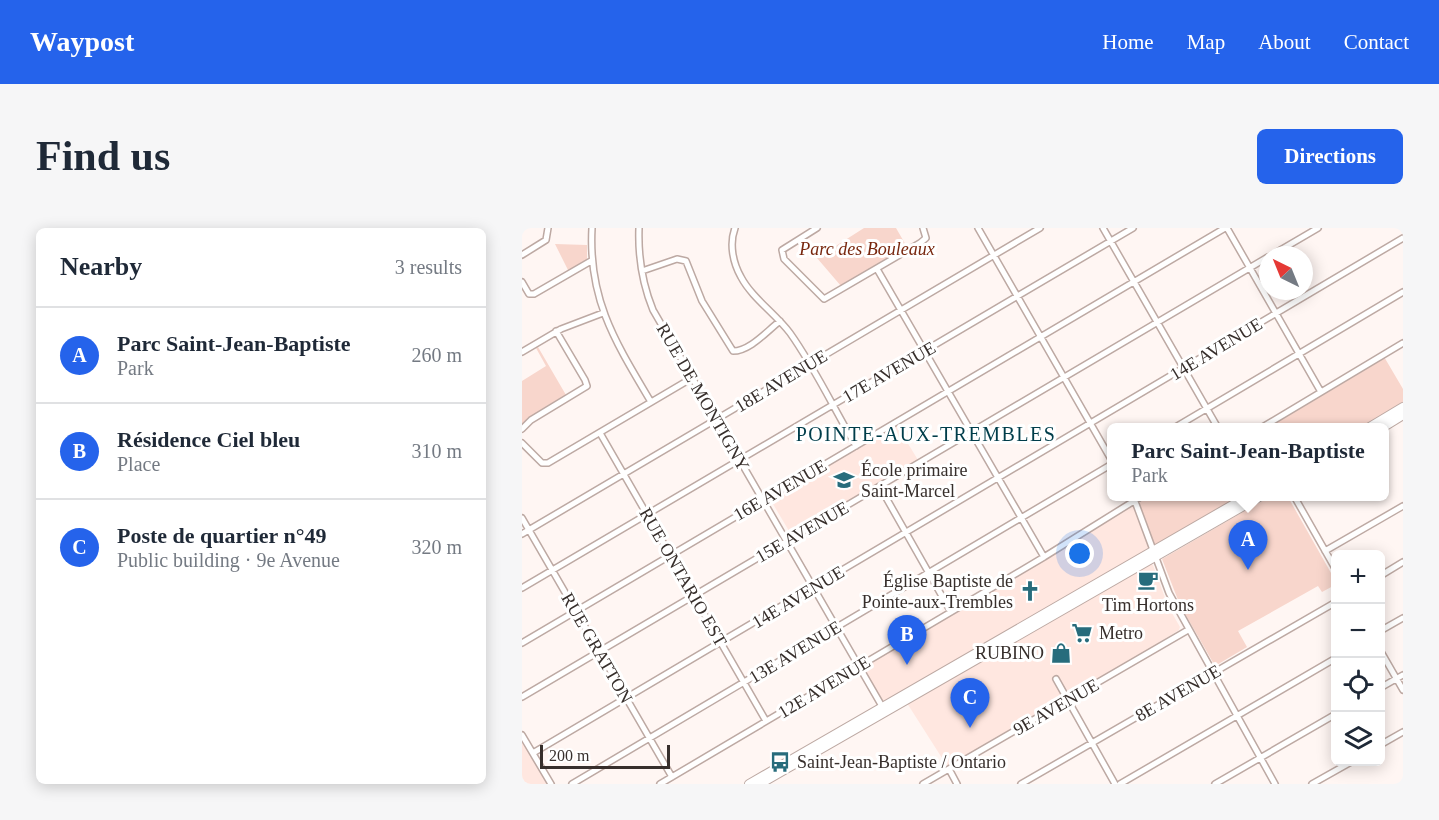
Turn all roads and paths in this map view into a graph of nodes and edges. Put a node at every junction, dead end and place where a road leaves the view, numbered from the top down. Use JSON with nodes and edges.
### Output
{"nodes":[{"id":1,"x":548,"y":228,"type":"edge"},
{"id":2,"x":592,"y":228,"type":"edge"},
{"id":3,"x":639,"y":228,"type":"edge"},
{"id":4,"x":735,"y":228,"type":"edge"},
{"id":5,"x":817,"y":228,"type":"edge"},
{"id":6,"x":923,"y":228,"type":"edge"},
{"id":7,"x":978,"y":228,"type":"edge"},
{"id":8,"x":1040,"y":228,"type":"edge"},
{"id":9,"x":1103,"y":228,"type":"edge"},
{"id":10,"x":1132,"y":228,"type":"edge"},
{"id":11,"x":1226,"y":228,"type":"edge"},
{"id":12,"x":1318,"y":228,"type":"edge"},
{"id":13,"x":1403,"y":238,"type":"edge"},
{"id":14,"x":1110,"y":241,"type":"junction"},
{"id":15,"x":1287,"y":246,"type":"edge"},
{"id":16,"x":522,"y":255,"type":"edge"},
{"id":17,"x":994,"y":256,"type":"junction"},
{"id":18,"x":591,"y":261,"type":"junction"},
{"id":19,"x":1259,"y":262,"type":"edge"},
{"id":20,"x":1250,"y":268,"type":"junction"},
{"id":21,"x":878,"y":269,"type":"junction"},
{"id":22,"x":642,"y":271,"type":"junction"},
{"id":23,"x":522,"y":282,"type":"edge"},
{"id":24,"x":1133,"y":282,"type":"junction"},
{"id":25,"x":1403,"y":292,"type":"edge"},
{"id":26,"x":1017,"y":296,"type":"junction"},
{"id":27,"x":901,"y":310,"type":"junction"},
{"id":28,"x":603,"y":313,"type":"junction"},
{"id":29,"x":1275,"y":313,"type":"junction"},
{"id":30,"x":780,"y":321,"type":"junction"},
{"id":31,"x":1157,"y":322,"type":"junction"},
{"id":32,"x":556,"y":331,"type":"junction"},
{"id":33,"x":1041,"y":336,"type":"junction"},
{"id":34,"x":1403,"y":343,"type":"edge"},
{"id":35,"x":522,"y":351,"type":"edge"},
{"id":36,"x":925,"y":351,"type":"junction"},
{"id":37,"x":1299,"y":353,"type":"junction"},
{"id":38,"x":809,"y":365,"type":"junction"},
{"id":39,"x":1184,"y":368,"type":"junction"},
{"id":40,"x":1064,"y":377,"type":"junction"},
{"id":41,"x":692,"y":378,"type":"junction"},
{"id":42,"x":948,"y":391,"type":"junction"},
{"id":43,"x":1321,"y":392,"type":"junction"},
{"id":44,"x":651,"y":402,"type":"junction"},
{"id":45,"x":832,"y":405,"type":"junction"},
{"id":46,"x":1403,"y":407,"type":"edge"},
{"id":47,"x":1207,"y":408,"type":"junction"},
{"id":48,"x":1403,"y":416,"type":"edge"},
{"id":49,"x":716,"y":420,"type":"junction"},
{"id":50,"x":1091,"y":423,"type":"junction"},
{"id":51,"x":1182,"y":423,"type":"edge"},
{"id":52,"x":1215,"y":423,"type":"edge"},
{"id":53,"x":1269,"y":423,"type":"edge"},
{"id":54,"x":1376,"y":423,"type":"edge"},
{"id":55,"x":1389,"y":424,"type":"edge"},
{"id":56,"x":522,"y":429,"type":"edge"},
{"id":57,"x":972,"y":432,"type":"junction"},
{"id":58,"x":600,"y":433,"type":"junction"},
{"id":59,"x":522,"y":442,"type":"edge"},
{"id":60,"x":855,"y":446,"type":"junction"},
{"id":61,"x":1107,"y":453,"type":"edge"},
{"id":62,"x":739,"y":460,"type":"junction"},
{"id":63,"x":1107,"y":466,"type":"edge"},
{"id":64,"x":623,"y":474,"type":"junction"},
{"id":65,"x":999,"y":478,"type":"junction"},
{"id":66,"x":880,"y":487,"type":"junction"},
{"id":67,"x":763,"y":501,"type":"junction"},
{"id":68,"x":1129,"y":501,"type":"edge"},
{"id":69,"x":1135,"y":501,"type":"edge"},
{"id":70,"x":1240,"y":501,"type":"edge"},
{"id":71,"x":1252,"y":501,"type":"edge"},
{"id":72,"x":1297,"y":501,"type":"edge"},
{"id":73,"x":1403,"y":506,"type":"edge"},
{"id":74,"x":647,"y":515,"type":"junction"},
{"id":75,"x":522,"y":518,"type":"edge"},
{"id":76,"x":1022,"y":518,"type":"junction"},
{"id":77,"x":529,"y":530,"type":"junction"},
{"id":78,"x":906,"y":533,"type":"junction"},
{"id":79,"x":522,"y":534,"type":"edge"},
{"id":80,"x":786,"y":542,"type":"junction"},
{"id":81,"x":1325,"y":552,"type":"junction"},
{"id":82,"x":1155,"y":553,"type":"junction"},
{"id":83,"x":670,"y":555,"type":"junction"},
{"id":84,"x":1044,"y":557,"type":"junction"},
{"id":85,"x":1403,"y":562,"type":"edge"},
{"id":86,"x":1331,"y":563,"type":"edge"},
{"id":87,"x":552,"y":570,"type":"junction"},
{"id":88,"x":929,"y":573,"type":"junction"},
{"id":89,"x":1385,"y":573,"type":"edge"},
{"id":90,"x":522,"y":588,"type":"edge"},
{"id":91,"x":813,"y":588,"type":"junction"},
{"id":92,"x":694,"y":596,"type":"junction"},
{"id":93,"x":1332,"y":604,"type":"edge"},
{"id":94,"x":575,"y":611,"type":"junction"},
{"id":95,"x":951,"y":612,"type":"junction"},
{"id":96,"x":1403,"y":618,"type":"edge"},
{"id":97,"x":836,"y":628,"type":"junction"},
{"id":98,"x":1385,"y":629,"type":"edge"},
{"id":99,"x":1188,"y":630,"type":"junction"},
{"id":100,"x":721,"y":642,"type":"junction"},
{"id":101,"x":522,"y":643,"type":"edge"},
{"id":102,"x":599,"y":652,"type":"junction"},
{"id":103,"x":1385,"y":658,"type":"edge"},
{"id":104,"x":1331,"y":660,"type":"edge"},
{"id":105,"x":859,"y":666,"type":"junction"},
{"id":106,"x":1212,"y":674,"type":"junction"},
{"id":107,"x":1403,"y":675,"type":"edge"},
{"id":108,"x":1056,"y":679,"type":"dead end"},
{"id":109,"x":1397,"y":679,"type":"junction"},
{"id":110,"x":744,"y":682,"type":"junction"},
{"id":111,"x":1385,"y":685,"type":"edge"},
{"id":112,"x":1403,"y":690,"type":"edge"},
{"id":113,"x":522,"y":697,"type":"edge"},
{"id":114,"x":626,"y":698,"type":"junction"},
{"id":115,"x":1068,"y":701,"type":"junction"},
{"id":116,"x":883,"y":709,"type":"junction"},
{"id":117,"x":1236,"y":715,"type":"junction"},
{"id":118,"x":1331,"y":716,"type":"edge"},
{"id":119,"x":766,"y":721,"type":"junction"},
{"id":120,"x":1403,"y":732,"type":"edge"},
{"id":121,"x":522,"y":735,"type":"edge"},
{"id":122,"x":649,"y":739,"type":"junction"},
{"id":123,"x":1385,"y":742,"type":"edge"},
{"id":124,"x":1092,"y":743,"type":"junction"},
{"id":125,"x":533,"y":753,"type":"junction"},
{"id":126,"x":1260,"y":758,"type":"junction"},
{"id":127,"x":1344,"y":766,"type":"edge"},
{"id":128,"x":949,"y":769,"type":"junction"},
{"id":129,"x":672,"y":777,"type":"junction"},
{"id":130,"x":770,"y":778,"type":"edge"},
{"id":131,"x":551,"y":784,"type":"edge"},
{"id":132,"x":572,"y":784,"type":"edge"},
{"id":133,"x":660,"y":784,"type":"edge"},
{"id":134,"x":749,"y":784,"type":"edge"},
{"id":135,"x":760,"y":784,"type":"edge"},
{"id":136,"x":923,"y":784,"type":"edge"},
{"id":137,"x":957,"y":784,"type":"edge"},
{"id":138,"x":1021,"y":784,"type":"edge"},
{"id":139,"x":1115,"y":784,"type":"edge"},
{"id":140,"x":1120,"y":784,"type":"edge"},
{"id":141,"x":1215,"y":784,"type":"edge"},
{"id":142,"x":1275,"y":784,"type":"edge"},
{"id":143,"x":1312,"y":784,"type":"edge"}],
"edges":[{"from":1,"to":16,"type":"street"},
{"from":2,"to":18,"type":"street"},
{"from":3,"to":22,"type":"street","name":"RUE DE MONTIGNY"},
{"from":4,"to":30,"type":"street"},
{"from":5,"to":21,"type":"street"},
{"from":6,"to":21,"type":"street"},
{"from":7,"to":17,"type":"street"},
{"from":8,"to":17,"type":"street","name":"18E AVENUE"},
{"from":9,"to":14,"type":"street"},
{"from":10,"to":14,"type":"street","name":"17E AVENUE"},
{"from":11,"to":20,"type":"street"},
{"from":11,"to":24,"type":"street","name":"16E AVENUE"},
{"from":12,"to":15,"type":"street"},
{"from":13,"to":29,"type":"street","name":"14E AVENUE"},
{"from":14,"to":24,"type":"street"},
{"from":14,"to":26,"type":"street","name":"17E AVENUE"},
{"from":17,"to":26,"type":"street"},
{"from":17,"to":27,"type":"street","name":"18E AVENUE"},
{"from":18,"to":23,"type":"street"},
{"from":18,"to":28,"type":"street"},
{"from":19,"to":20,"type":"street","name":"15E AVENUE"},
{"from":20,"to":29,"type":"street"},
{"from":20,"to":31,"type":"street","name":"15E AVENUE"},
{"from":21,"to":27,"type":"street"},
{"from":22,"to":30,"type":"street"},
{"from":22,"to":41,"type":"street","name":"RUE DE MONTIGNY"},
{"from":24,"to":31,"type":"street"},
{"from":24,"to":33,"type":"street","name":"16E AVENUE"},
{"from":25,"to":37,"type":"street"},
{"from":26,"to":33,"type":"street"},
{"from":26,"to":36,"type":"street","name":"17E AVENUE"},
{"from":27,"to":36,"type":"street"},
{"from":27,"to":38,"type":"street","name":"18E AVENUE"},
{"from":28,"to":32,"type":"street"},
{"from":28,"to":44,"type":"street"},
{"from":29,"to":37,"type":"street"},
{"from":29,"to":39,"type":"street","name":"14E AVENUE"},
{"from":30,"to":38,"type":"street"},
{"from":31,"to":39,"type":"street"},
{"from":31,"to":40,"type":"street","name":"15E AVENUE"},
{"from":32,"to":35,"type":"street"},
{"from":32,"to":56,"type":"street"},
{"from":33,"to":40,"type":"street"},
{"from":33,"to":42,"type":"street","name":"16E AVENUE"},
{"from":34,"to":43,"type":"street"},
{"from":36,"to":42,"type":"street"},
{"from":36,"to":45,"type":"street","name":"17E AVENUE"},
{"from":37,"to":43,"type":"street"},
{"from":37,"to":47,"type":"street"},
{"from":38,"to":45,"type":"street"},
{"from":38,"to":49,"type":"street","name":"18E AVENUE"},
{"from":39,"to":47,"type":"street"},
{"from":39,"to":50,"type":"street","name":"14E AVENUE"},
{"from":40,"to":50,"type":"street"},
{"from":40,"to":57,"type":"street","name":"15E AVENUE"},
{"from":41,"to":44,"type":"street"},
{"from":41,"to":49,"type":"street","name":"RUE DE MONTIGNY"},
{"from":42,"to":57,"type":"street"},
{"from":42,"to":60,"type":"street","name":"16E AVENUE"},
{"from":43,"to":53,"type":"street"},
{"from":44,"to":58,"type":"street"},
{"from":45,"to":60,"type":"street"},
{"from":45,"to":62,"type":"street","name":"17E AVENUE"},
{"from":46,"to":54,"type":"main road"},
{"from":47,"to":51,"type":"street"},
{"from":47,"to":52,"type":"street"},
{"from":48,"to":55,"type":"main road"},
{"from":49,"to":62,"type":"street","name":"RUE DE MONTIGNY"},
{"from":49,"to":64,"type":"street","name":"18E AVENUE"},
{"from":50,"to":61,"type":"street"},
{"from":50,"to":65,"type":"street","name":"14E AVENUE"},
{"from":57,"to":65,"type":"street"},
{"from":57,"to":66,"type":"street","name":"15E AVENUE"},
{"from":58,"to":59,"type":"street"},
{"from":58,"to":64,"type":"street","name":"RUE ONTARIO EST"},
{"from":60,"to":67,"type":"street","name":"16E AVENUE"},
{"from":62,"to":67,"type":"street","name":"RUE DE MONTIGNY"},
{"from":62,"to":74,"type":"street","name":"17E AVENUE"},
{"from":63,"to":76,"type":"street","name":"13E AVENUE"},
{"from":64,"to":74,"type":"street","name":"RUE ONTARIO EST"},
{"from":64,"to":77,"type":"street","name":"18E AVENUE"},
{"from":65,"to":76,"type":"street"},
{"from":65,"to":78,"type":"street","name":"14E AVENUE"},
{"from":66,"to":78,"type":"street"},
{"from":66,"to":80,"type":"street","name":"15E AVENUE"},
{"from":67,"to":80,"type":"street","name":"RUE DE MONTIGNY"},
{"from":67,"to":83,"type":"street","name":"16E AVENUE"},
{"from":68,"to":84,"type":"street","name":"12E AVENUE"},
{"from":69,"to":82,"type":"street"},
{"from":70,"to":82,"type":"main road"},
{"from":71,"to":82,"type":"main road"},
{"from":72,"to":81,"type":"street"},
{"from":73,"to":81,"type":"street"},
{"from":74,"to":83,"type":"street","name":"RUE ONTARIO EST"},
{"from":74,"to":87,"type":"street","name":"17E AVENUE"},
{"from":75,"to":77,"type":"street","name":"RUE GRATTON"},
{"from":76,"to":84,"type":"street"},
{"from":76,"to":88,"type":"street","name":"13E AVENUE"},
{"from":77,"to":79,"type":"street","name":"18E AVENUE"},
{"from":77,"to":87,"type":"street","name":"RUE GRATTON"},
{"from":78,"to":88,"type":"street"},
{"from":78,"to":91,"type":"street","name":"14E AVENUE"},
{"from":80,"to":91,"type":"street","name":"RUE DE MONTIGNY"},
{"from":80,"to":92,"type":"street","name":"15E AVENUE"},
{"from":81,"to":86,"type":"street"},
{"from":82,"to":99,"type":"street"},
{"from":82,"to":116,"type":"main road"},
{"from":83,"to":92,"type":"street","name":"RUE ONTARIO EST"},
{"from":83,"to":94,"type":"street","name":"16E AVENUE"},
{"from":84,"to":95,"type":"street","name":"12E AVENUE"},
{"from":85,"to":89,"type":"street"},
{"from":87,"to":90,"type":"street","name":"17E AVENUE"},
{"from":87,"to":94,"type":"street","name":"RUE GRATTON"},
{"from":88,"to":95,"type":"street"},
{"from":88,"to":97,"type":"street","name":"13E AVENUE"},
{"from":91,"to":97,"type":"street","name":"RUE DE MONTIGNY"},
{"from":91,"to":100,"type":"street","name":"14E AVENUE"},
{"from":92,"to":100,"type":"street","name":"RUE ONTARIO EST"},
{"from":92,"to":102,"type":"street","name":"15E AVENUE"},
{"from":93,"to":106,"type":"street","name":"8E AVENUE"},
{"from":94,"to":101,"type":"street","name":"16E AVENUE"},
{"from":94,"to":102,"type":"street","name":"RUE GRATTON"},
{"from":95,"to":105,"type":"street","name":"12E AVENUE"},
{"from":96,"to":98,"type":"street"},
{"from":97,"to":105,"type":"street","name":"RUE DE MONTIGNY"},
{"from":97,"to":110,"type":"street","name":"13E AVENUE"},
{"from":99,"to":106,"type":"street"},
{"from":99,"to":115,"type":"street","name":"9E AVENUE"},
{"from":100,"to":110,"type":"street","name":"RUE ONTARIO EST"},
{"from":100,"to":114,"type":"street","name":"14E AVENUE"},
{"from":102,"to":113,"type":"street","name":"15E AVENUE"},
{"from":102,"to":114,"type":"street","name":"RUE GRATTON"},
{"from":103,"to":109,"type":"street"},
{"from":104,"to":117,"type":"street"},
{"from":105,"to":116,"type":"street","name":"RUE DE MONTIGNY"},
{"from":105,"to":119,"type":"street","name":"12E AVENUE"},
{"from":106,"to":117,"type":"street"},
{"from":106,"to":124,"type":"street","name":"8E AVENUE"},
{"from":107,"to":109,"type":"street"},
{"from":108,"to":115,"type":"street"},
{"from":109,"to":111,"type":"street"},
{"from":109,"to":112,"type":"street"},
{"from":110,"to":119,"type":"street","name":"RUE ONTARIO EST"},
{"from":110,"to":122,"type":"street","name":"13E AVENUE"},
{"from":114,"to":122,"type":"street","name":"RUE GRATTON"},
{"from":114,"to":125,"type":"street","name":"14E AVENUE"},
{"from":115,"to":124,"type":"street"},
{"from":115,"to":128,"type":"street","name":"9E AVENUE"},
{"from":116,"to":130,"type":"main road"},
{"from":117,"to":126,"type":"street"},
{"from":117,"to":140,"type":"street"},
{"from":118,"to":126,"type":"street"},
{"from":119,"to":129,"type":"street","name":"12E AVENUE"},
{"from":120,"to":123,"type":"street"},
{"from":121,"to":125,"type":"street"},
{"from":122,"to":129,"type":"street","name":"RUE GRATTON"},
{"from":122,"to":132,"type":"street","name":"13E AVENUE"},
{"from":124,"to":138,"type":"street","name":"8E AVENUE"},
{"from":124,"to":139,"type":"street"},
{"from":125,"to":131,"type":"street"},
{"from":126,"to":141,"type":"street"},
{"from":126,"to":142,"type":"street"},
{"from":127,"to":143,"type":"street"},
{"from":128,"to":136,"type":"street","name":"9E AVENUE"},
{"from":128,"to":137,"type":"street"},
{"from":129,"to":133,"type":"street","name":"12E AVENUE"},
{"from":130,"to":134,"type":"main road"},
{"from":130,"to":135,"type":"main road"}]}
